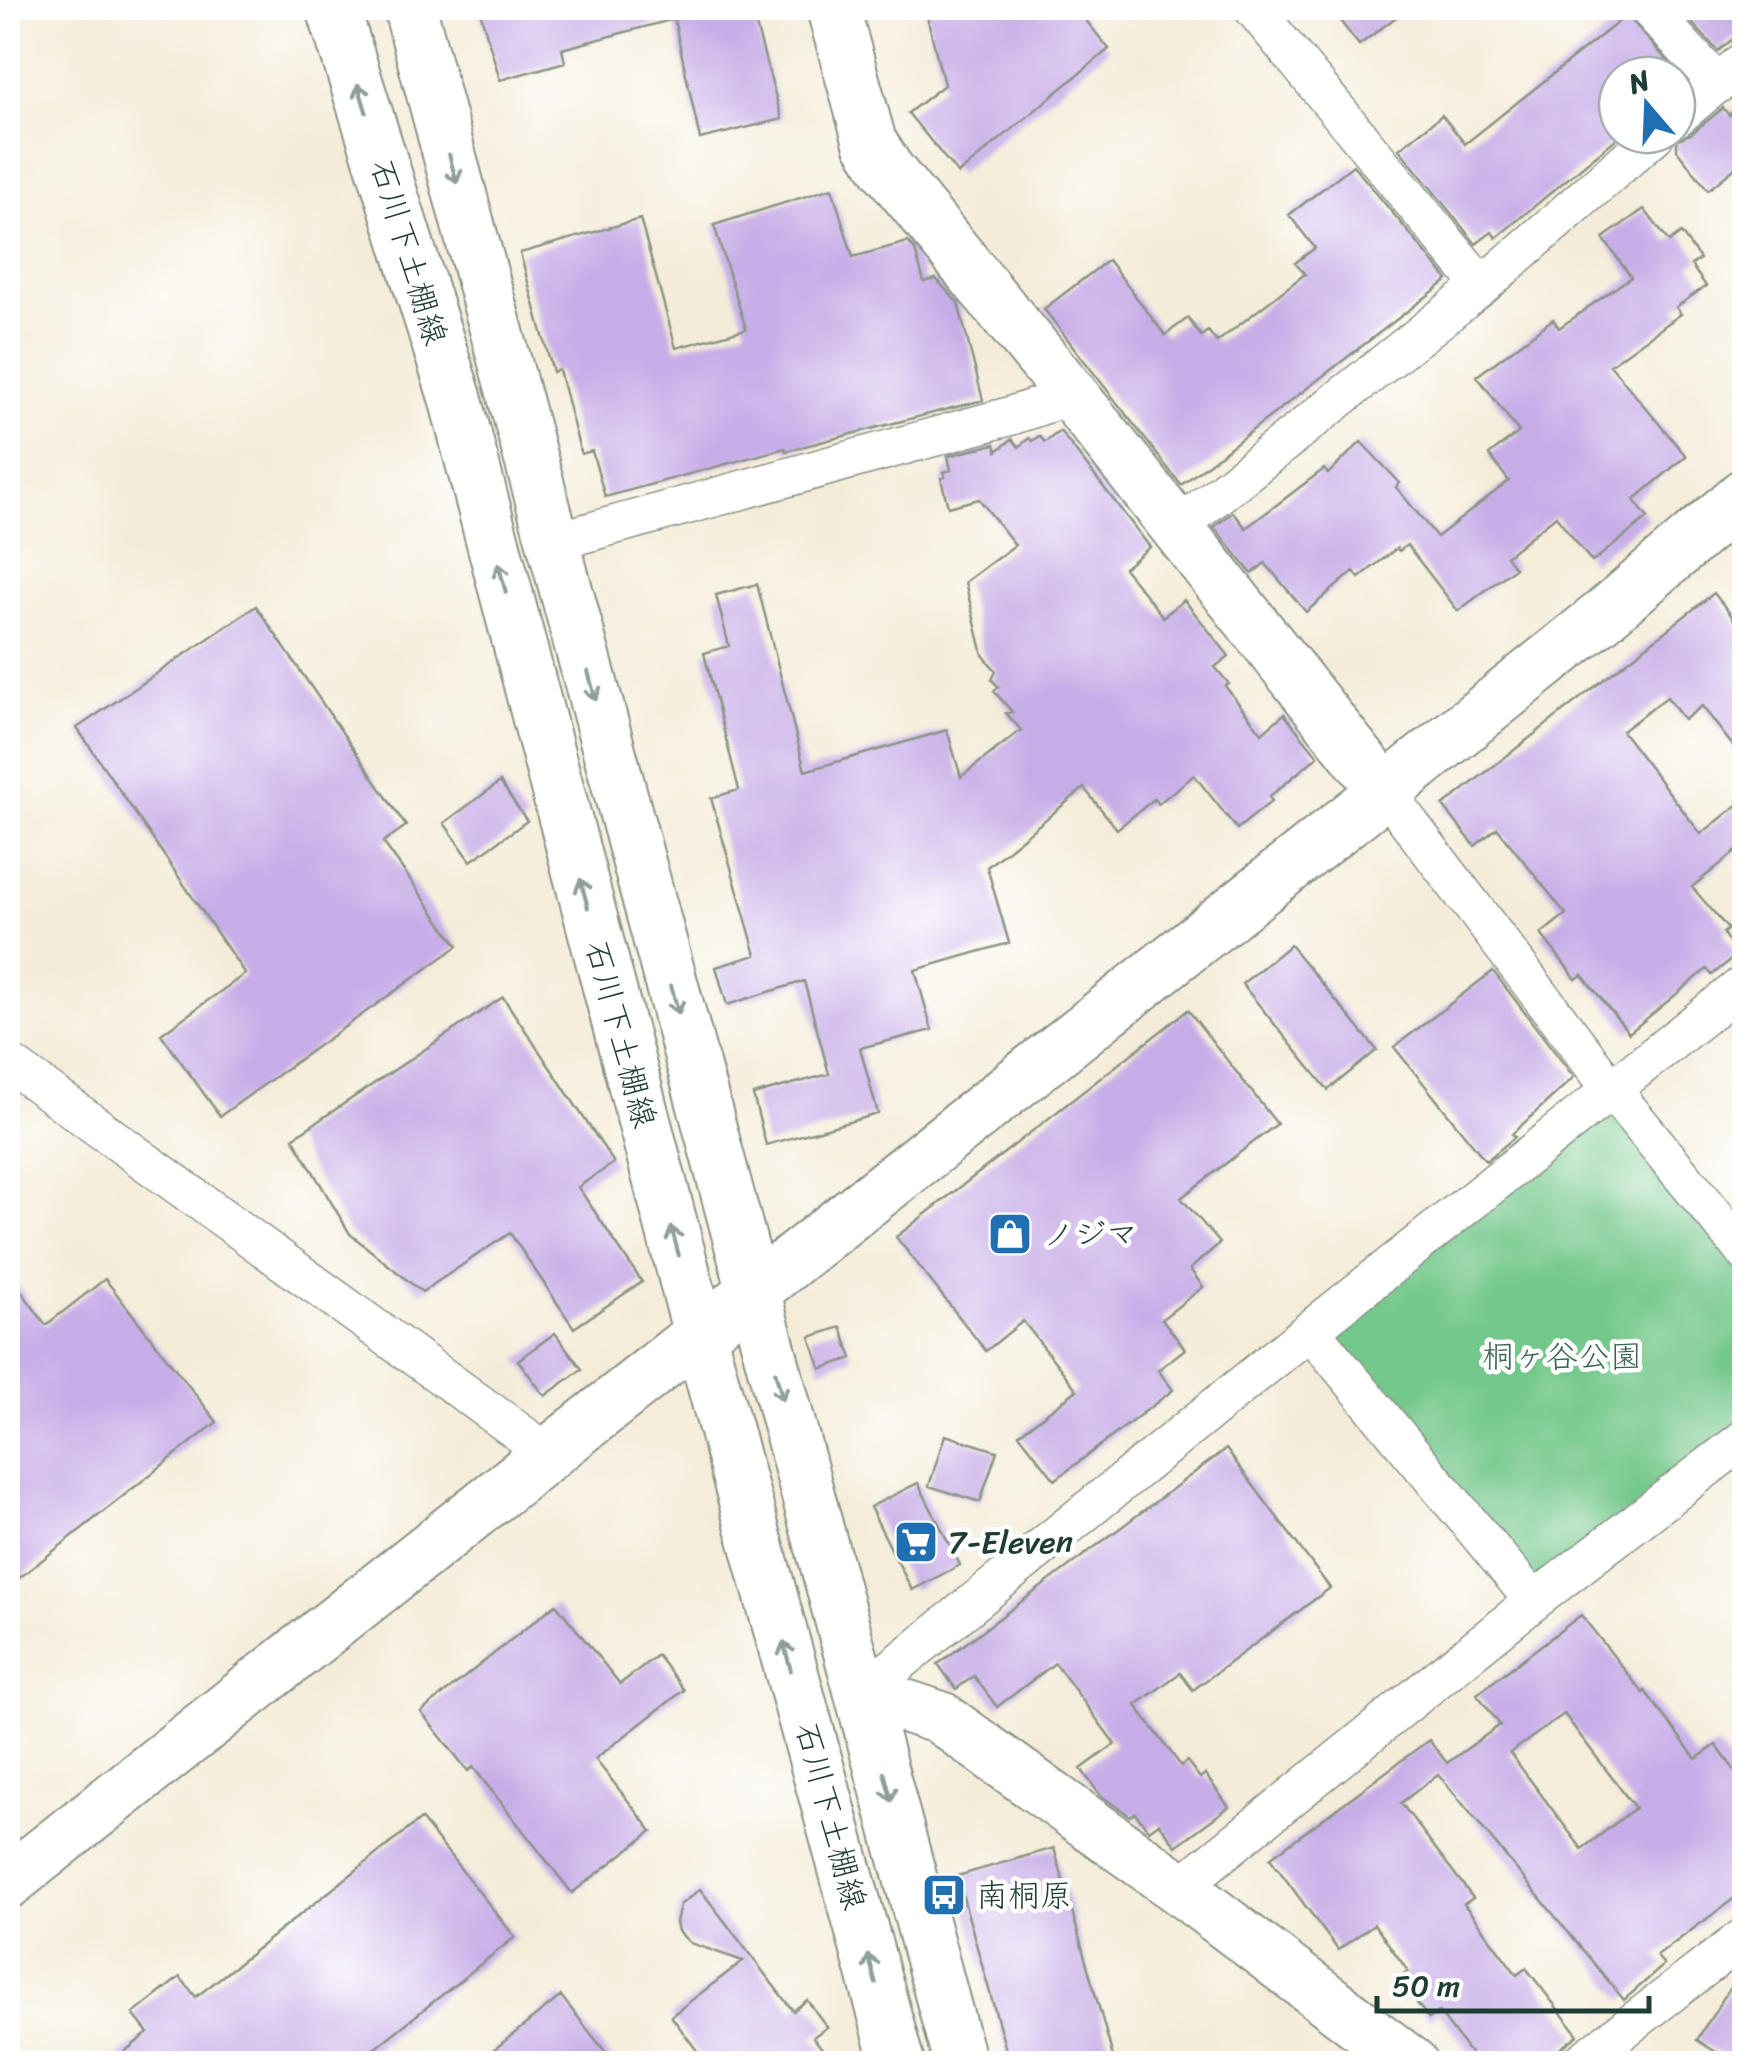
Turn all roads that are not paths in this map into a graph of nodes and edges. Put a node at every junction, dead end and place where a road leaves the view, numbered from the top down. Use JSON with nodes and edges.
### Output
{"nodes":[{"id":1,"x":333,"y":8,"type":"edge"},
{"id":2,"x":410,"y":8,"type":"edge"},
{"id":3,"x":834,"y":8,"type":"edge"},
{"id":4,"x":1253,"y":8,"type":"edge"},
{"id":5,"x":1648,"y":8,"type":"edge"},
{"id":6,"x":1731,"y":73,"type":"edge"},
{"id":7,"x":1697,"y":101,"type":"edge"},
{"id":8,"x":1632,"y":155,"type":"edge"},
{"id":9,"x":1482,"y":286,"type":"junction"},
{"id":10,"x":1072,"y":395,"type":"junction"},
{"id":11,"x":1744,"y":495,"type":"edge"},
{"id":12,"x":1175,"y":529,"type":"junction"},
{"id":13,"x":554,"y":542,"type":"junction"},
{"id":14,"x":1386,"y":791,"type":"junction"},
{"id":15,"x":1744,"y":984,"type":"edge"},
{"id":16,"x":8,"y":1062,"type":"edge"},
{"id":17,"x":1612,"y":1090,"type":"junction"},
{"id":18,"x":1744,"y":1252,"type":"edge"},
{"id":19,"x":753,"y":1292,"type":"junction"},
{"id":20,"x":1310,"y":1330,"type":"junction"},
{"id":21,"x":700,"y":1335,"type":"junction"},
{"id":22,"x":1744,"y":1439,"type":"edge"},
{"id":23,"x":549,"y":1454,"type":"junction"},
{"id":24,"x":1534,"y":1601,"type":"junction"},
{"id":25,"x":864,"y":1692,"type":"junction"},
{"id":26,"x":8,"y":1882,"type":"edge"},
{"id":27,"x":1178,"y":1888,"type":"junction"},
{"id":28,"x":1744,"y":1938,"type":"edge"},
{"id":29,"x":898,"y":2064,"type":"edge"},
{"id":30,"x":960,"y":2064,"type":"edge"},
{"id":31,"x":1412,"y":2064,"type":"edge"},
{"id":32,"x":1579,"y":2064,"type":"edge"}],
"edges":[{"from":21,"to":1,"type":"street","name":"石川下土棚線","one_way":true},
{"from":2,"to":13,"type":"street","name":"石川下土棚線","one_way":true},
{"from":3,"to":10,"type":"street"},
{"from":4,"to":9,"type":"street"},
{"from":5,"to":6,"type":"street"},
{"from":6,"to":7,"type":"street"},
{"from":8,"to":9,"type":"street"},
{"from":9,"to":12,"type":"street"},
{"from":10,"to":12,"type":"street"},
{"from":10,"to":13,"type":"street"},
{"from":11,"to":14,"type":"street"},
{"from":12,"to":14,"type":"street"},
{"from":13,"to":19,"type":"street","name":"石川下土棚線","one_way":true},
{"from":14,"to":17,"type":"street"},
{"from":14,"to":19,"type":"street"},
{"from":15,"to":17,"type":"street"},
{"from":16,"to":23,"type":"street"},
{"from":17,"to":18,"type":"street"},
{"from":17,"to":20,"type":"street"},
{"from":19,"to":21,"type":"street"},
{"from":19,"to":25,"type":"street","name":"石川下土棚線","one_way":true},
{"from":20,"to":24,"type":"street"},
{"from":20,"to":25,"type":"street"},
{"from":21,"to":23,"type":"street"},
{"from":29,"to":21,"type":"street","name":"石川下土棚線","one_way":true},
{"from":22,"to":24,"type":"street"},
{"from":23,"to":26,"type":"street"},
{"from":24,"to":27,"type":"street"},
{"from":25,"to":27,"type":"street"},
{"from":25,"to":30,"type":"street","name":"石川下土棚線","one_way":true},
{"from":27,"to":31,"type":"street"},
{"from":28,"to":32,"type":"street"}]}
